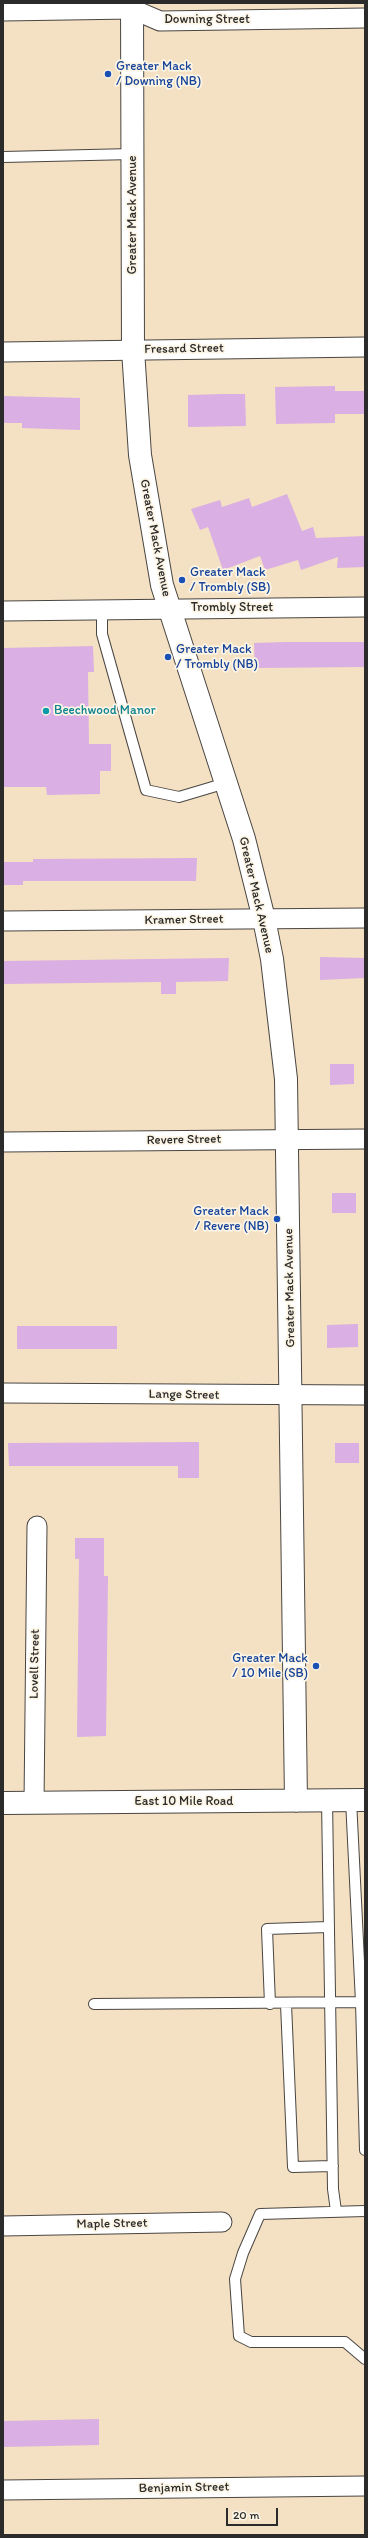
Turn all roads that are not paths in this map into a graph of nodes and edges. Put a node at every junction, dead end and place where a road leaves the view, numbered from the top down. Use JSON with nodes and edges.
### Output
{"nodes":[{"id":1,"x":132,"y":6,"type":"edge"},
{"id":2,"x":3,"y":11,"type":"edge"},
{"id":3,"x":365,"y":18,"type":"edge"},
{"id":4,"x":133,"y":154,"type":"junction"},
{"id":5,"x":3,"y":157,"type":"edge"},
{"id":6,"x":365,"y":347,"type":"edge"},
{"id":7,"x":133,"y":350,"type":"junction"},
{"id":8,"x":3,"y":352,"type":"edge"},
{"id":9,"x":365,"y":607,"type":"edge"},
{"id":10,"x":170,"y":608,"type":"junction"},
{"id":11,"x":102,"y":610,"type":"junction"},
{"id":12,"x":3,"y":612,"type":"edge"},
{"id":13,"x":226,"y":783,"type":"junction"},
{"id":14,"x":365,"y":918,"type":"edge"},
{"id":15,"x":264,"y":919,"type":"junction"},
{"id":16,"x":3,"y":921,"type":"edge"},
{"id":17,"x":289,"y":1139,"type":"junction"},
{"id":18,"x":365,"y":1139,"type":"edge"},
{"id":19,"x":3,"y":1142,"type":"edge"},
{"id":20,"x":3,"y":1393,"type":"edge"},
{"id":21,"x":365,"y":1395,"type":"edge"},
{"id":22,"x":291,"y":1396,"type":"junction"},
{"id":23,"x":37,"y":1526,"type":"dead end"},
{"id":24,"x":327,"y":1800,"type":"junction"},
{"id":25,"x":358,"y":1800,"type":"edge"},
{"id":26,"x":296,"y":1801,"type":"junction"},
{"id":27,"x":3,"y":1803,"type":"edge"},
{"id":28,"x":34,"y":1803,"type":"junction"},
{"id":29,"x":328,"y":1927,"type":"junction"},
{"id":30,"x":329,"y":2002,"type":"junction"},
{"id":31,"x":363,"y":2002,"type":"edge"},
{"id":32,"x":94,"y":2004,"type":"dead end"},
{"id":33,"x":270,"y":2004,"type":"junction"},
{"id":34,"x":286,"y":2004,"type":"junction"},
{"id":35,"x":365,"y":2150,"type":"edge"},
{"id":36,"x":333,"y":2166,"type":"junction"},
{"id":37,"x":336,"y":2211,"type":"junction"},
{"id":38,"x":365,"y":2211,"type":"edge"},
{"id":39,"x":222,"y":2222,"type":"dead end"},
{"id":40,"x":3,"y":2226,"type":"edge"},
{"id":41,"x":365,"y":2359,"type":"edge"},
{"id":42,"x":365,"y":2486,"type":"edge"},
{"id":43,"x":3,"y":2490,"type":"edge"}],
"edges":[{"from":1,"to":2,"type":"street","name":"Downing Street"},
{"from":1,"to":3,"type":"street","name":"Downing Street"},
{"from":1,"to":4,"type":"street","name":"Greater Mack Avenue"},
{"from":4,"to":5,"type":"lane"},
{"from":4,"to":7,"type":"street","name":"Greater Mack Avenue"},
{"from":6,"to":7,"type":"street","name":"Fresard Street"},
{"from":7,"to":8,"type":"street","name":"Fresard Street"},
{"from":7,"to":10,"type":"street","name":"Greater Mack Avenue"},
{"from":9,"to":10,"type":"street","name":"Trombly Street"},
{"from":10,"to":11,"type":"street","name":"Trombly Street"},
{"from":10,"to":13,"type":"street","name":"Greater Mack Avenue"},
{"from":11,"to":12,"type":"street","name":"Trombly Street"},
{"from":11,"to":13,"type":"lane"},
{"from":13,"to":15,"type":"street","name":"Greater Mack Avenue"},
{"from":14,"to":15,"type":"street","name":"Kramer Street"},
{"from":15,"to":16,"type":"street","name":"Kramer Street"},
{"from":15,"to":17,"type":"street","name":"Greater Mack Avenue"},
{"from":17,"to":18,"type":"street","name":"Revere Street"},
{"from":17,"to":19,"type":"street","name":"Revere Street"},
{"from":17,"to":22,"type":"street","name":"Greater Mack Avenue"},
{"from":20,"to":22,"type":"street","name":"Lange Street"},
{"from":21,"to":22,"type":"street","name":"Lange Street"},
{"from":22,"to":26,"type":"street","name":"Greater Mack Avenue"},
{"from":23,"to":28,"type":"street","name":"Lovell Street"},
{"from":24,"to":25,"type":"street","name":"East 10 Mile Road"},
{"from":24,"to":26,"type":"street","name":"East 10 Mile Road"},
{"from":24,"to":29,"type":"lane"},
{"from":25,"to":31,"type":"lane"},
{"from":26,"to":28,"type":"street","name":"East 10 Mile Road"},
{"from":27,"to":28,"type":"street","name":"East 10 Mile Road"},
{"from":29,"to":30,"type":"lane"},
{"from":29,"to":33,"type":"lane"},
{"from":30,"to":31,"type":"lane"},
{"from":30,"to":34,"type":"lane"},
{"from":30,"to":36,"type":"lane"},
{"from":31,"to":35,"type":"lane"},
{"from":32,"to":33,"type":"lane"},
{"from":33,"to":34,"type":"lane"},
{"from":34,"to":36,"type":"lane"},
{"from":36,"to":37,"type":"lane"},
{"from":37,"to":38,"type":"lane"},
{"from":37,"to":41,"type":"lane"},
{"from":39,"to":40,"type":"street","name":"Maple Street"},
{"from":42,"to":43,"type":"street","name":"Benjamin Street"}]}
